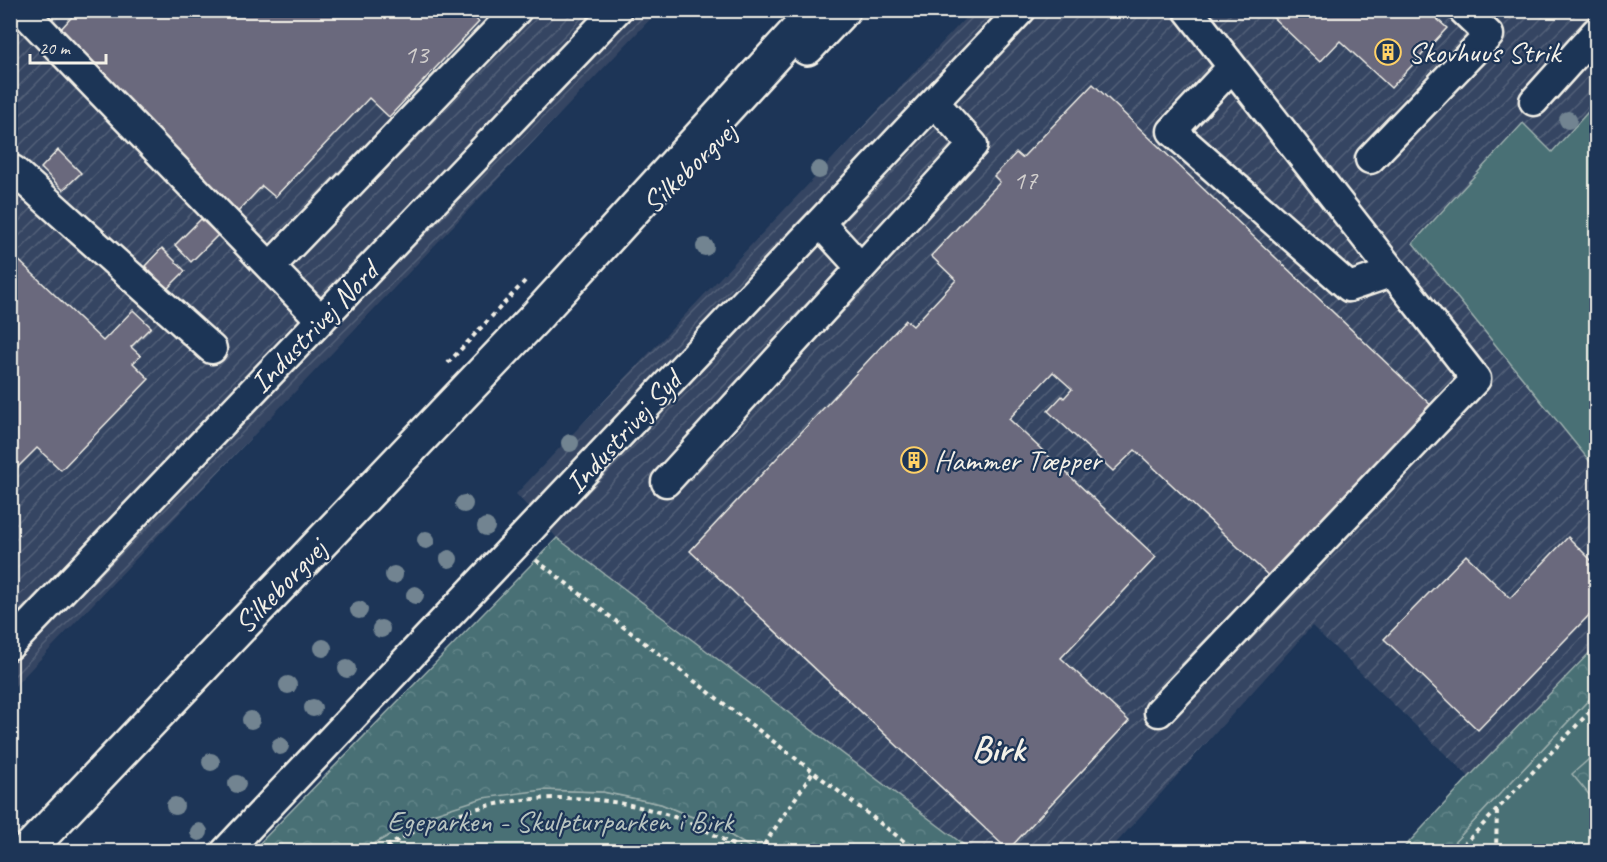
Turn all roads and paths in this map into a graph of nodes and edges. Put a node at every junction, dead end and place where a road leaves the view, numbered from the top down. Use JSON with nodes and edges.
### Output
{"nodes":[{"id":1,"x":22,"y":10,"type":"edge"},
{"id":2,"x":517,"y":10,"type":"edge"},
{"id":3,"x":617,"y":10,"type":"edge"},
{"id":4,"x":816,"y":10,"type":"edge"},
{"id":5,"x":843,"y":10,"type":"edge"},
{"id":6,"x":1021,"y":10,"type":"edge"},
{"id":7,"x":1188,"y":10,"type":"edge"},
{"id":8,"x":1462,"y":10,"type":"edge"},
{"id":9,"x":1596,"y":32,"type":"edge"},
{"id":10,"x":1232,"y":67,"type":"junction"},
{"id":11,"x":934,"y":102,"type":"junction"},
{"id":12,"x":1534,"y":102,"type":"dead end"},
{"id":13,"x":1370,"y":159,"type":"dead end"},
{"id":14,"x":10,"y":170,"type":"edge"},
{"id":15,"x":820,"y":223,"type":"junction"},
{"id":16,"x":270,"y":267,"type":"junction"},
{"id":17,"x":861,"y":268,"type":"junction"},
{"id":18,"x":1392,"y":272,"type":"junction"},
{"id":19,"x":530,"y":277,"type":"dead end"},
{"id":20,"x":321,"y":320,"type":"junction"},
{"id":21,"x":533,"y":320,"type":"junction"},
{"id":22,"x":212,"y":349,"type":"dead end"},
{"id":23,"x":442,"y":370,"type":"dead end"},
{"id":24,"x":666,"y":482,"type":"dead end"},
{"id":25,"x":516,"y":546,"type":"junction"},
{"id":26,"x":10,"y":645,"type":"edge"},
{"id":27,"x":1596,"y":705,"type":"edge"},
{"id":28,"x":1159,"y":712,"type":"dead end"},
{"id":29,"x":813,"y":772,"type":"junction"},
{"id":30,"x":1497,"y":809,"type":"junction"},
{"id":31,"x":26,"y":852,"type":"edge"},
{"id":32,"x":225,"y":852,"type":"edge"},
{"id":33,"x":379,"y":852,"type":"edge"},
{"id":34,"x":743,"y":852,"type":"edge"},
{"id":35,"x":759,"y":852,"type":"edge"},
{"id":36,"x":918,"y":852,"type":"edge"},
{"id":37,"x":1457,"y":852,"type":"edge"},
{"id":38,"x":1496,"y":852,"type":"edge"}],
"edges":[{"from":1,"to":16,"type":"street"},
{"from":2,"to":16,"type":"street"},
{"from":3,"to":20,"type":"street","name":"Industrivej Nord"},
{"from":4,"to":21,"type":"main road","name":"Silkeborgvej"},
{"from":5,"to":21,"type":"main road","name":"Silkeborgvej"},
{"from":6,"to":11,"type":"street","name":"Industrivej Syd"},
{"from":7,"to":10,"type":"street"},
{"from":8,"to":13,"type":"street"},
{"from":9,"to":12,"type":"street"},
{"from":10,"to":18,"type":"street"},
{"from":10,"to":18,"type":"street"},
{"from":11,"to":15,"type":"street","name":"Industrivej Syd"},
{"from":11,"to":17,"type":"street"},
{"from":14,"to":22,"type":"street"},
{"from":15,"to":17,"type":"street"},
{"from":15,"to":25,"type":"street","name":"Industrivej Syd"},
{"from":16,"to":20,"type":"street"},
{"from":17,"to":24,"type":"street"},
{"from":18,"to":28,"type":"street"},
{"from":19,"to":23,"type":"path"},
{"from":20,"to":26,"type":"street","name":"Industrivej Nord"},
{"from":21,"to":31,"type":"main road","name":"Silkeborgvej"},
{"from":25,"to":29,"type":"path"},
{"from":25,"to":32,"type":"street","name":"Industrivej Syd"},
{"from":27,"to":30,"type":"path"},
{"from":29,"to":35,"type":"path"},
{"from":29,"to":36,"type":"path"},
{"from":30,"to":37,"type":"path"},
{"from":30,"to":38,"type":"path"},
{"from":33,"to":34,"type":"path"}]}
